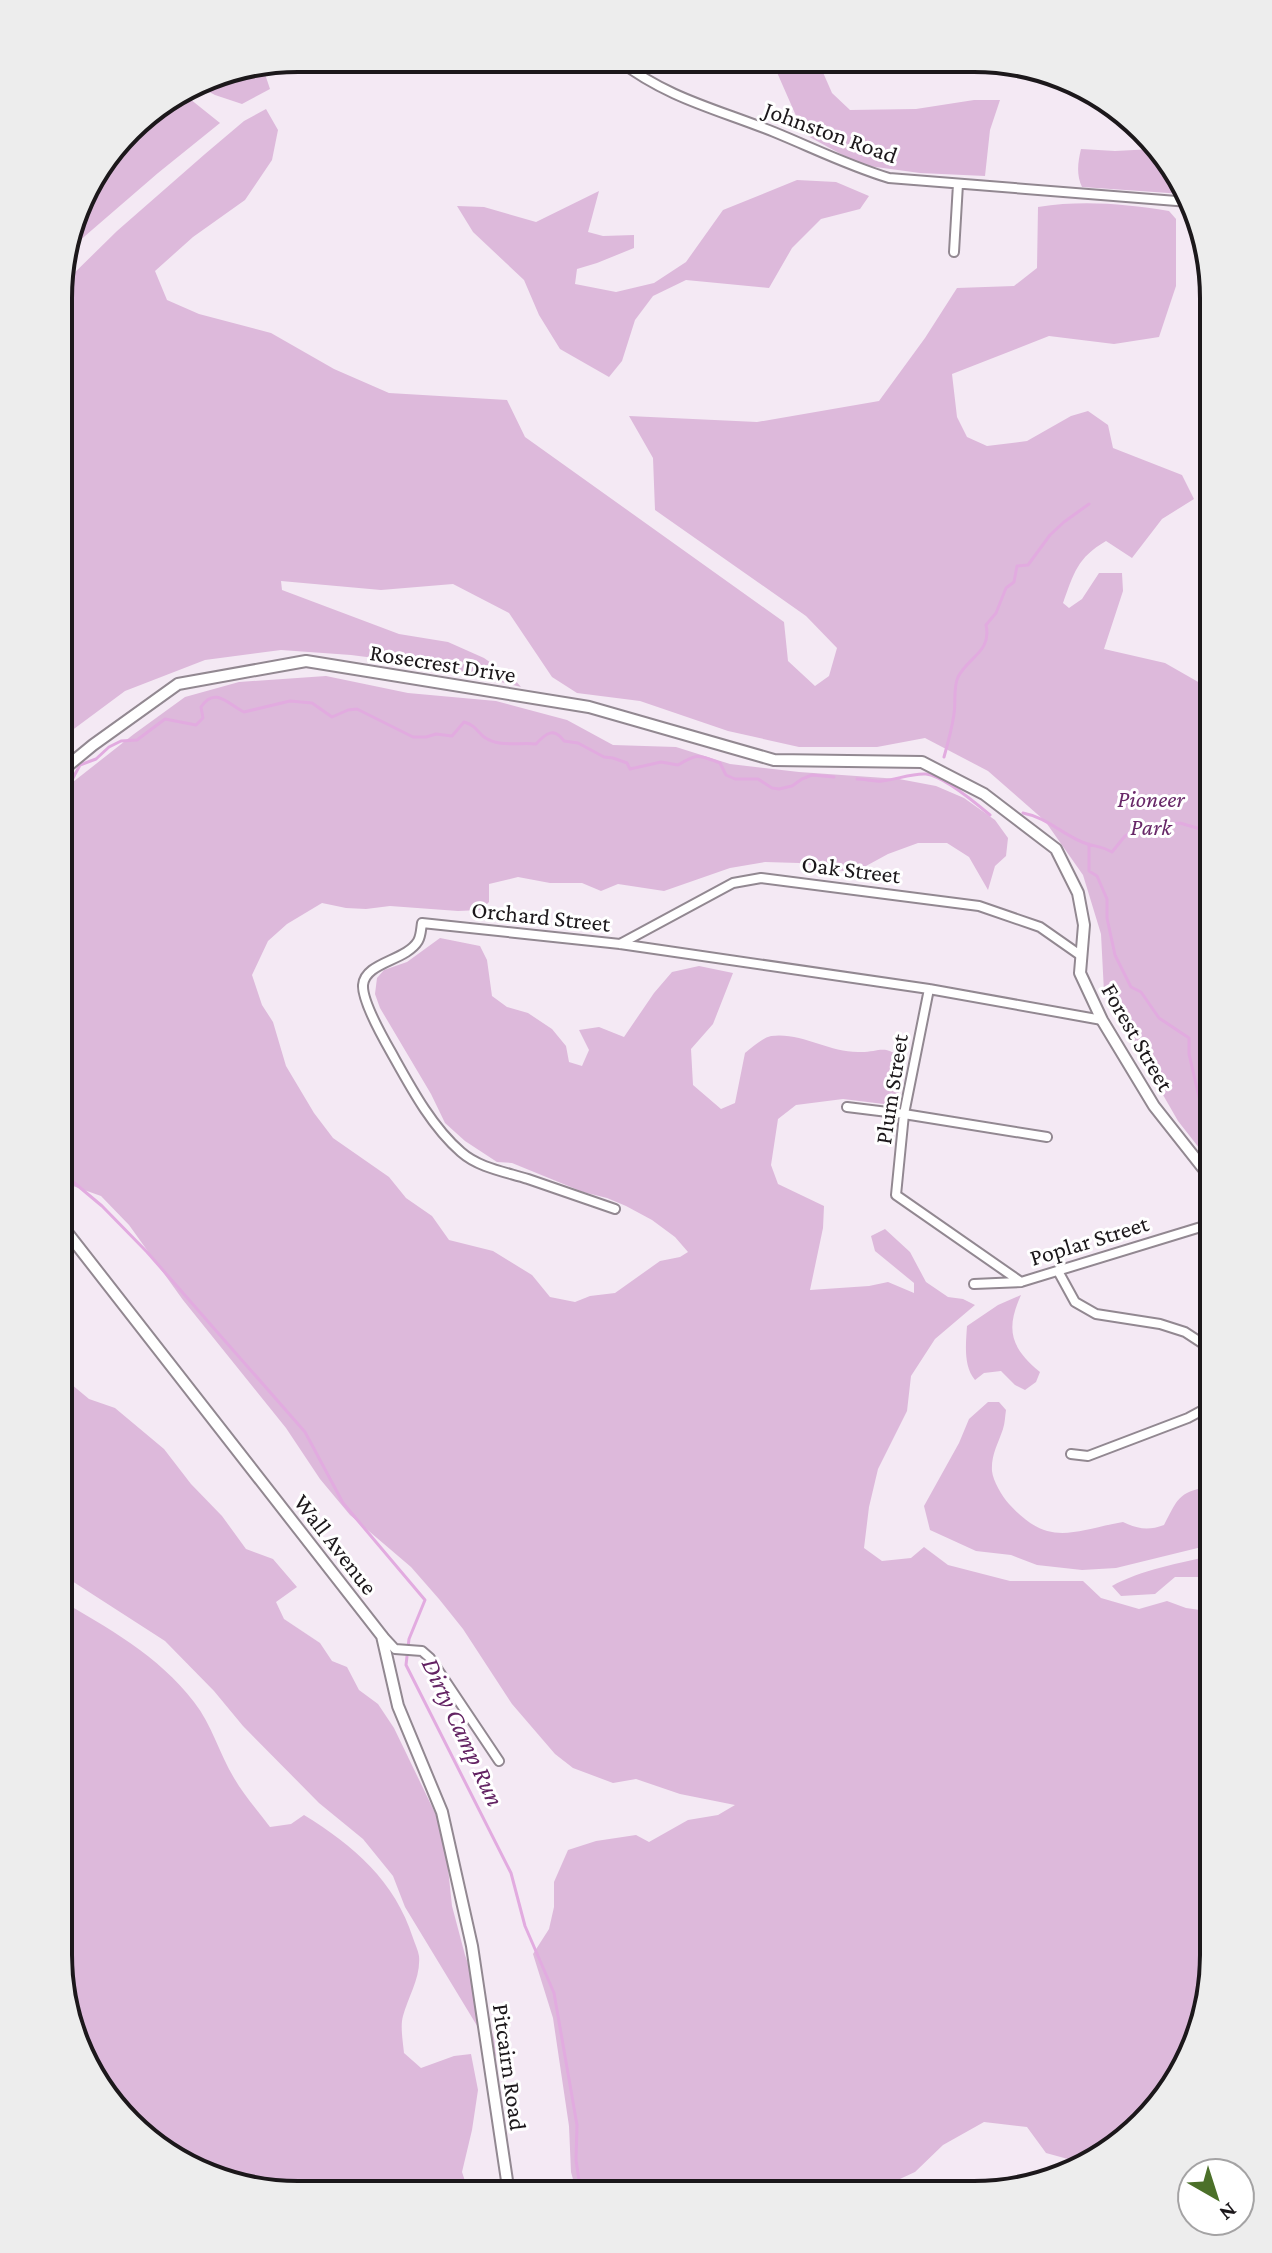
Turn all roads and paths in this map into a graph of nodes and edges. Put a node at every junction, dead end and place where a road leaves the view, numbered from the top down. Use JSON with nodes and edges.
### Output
{"nodes":[{"id":1,"x":634,"y":72,"type":"edge"},
{"id":2,"x":958,"y":184,"type":"junction"},
{"id":3,"x":1178,"y":201,"type":"edge"},
{"id":4,"x":954,"y":252,"type":"dead end"},
{"id":5,"x":72,"y":762,"type":"edge"},
{"id":6,"x":843,"y":762,"type":"joint"},
{"id":7,"x":620,"y":944,"type":"junction"},
{"id":8,"x":1080,"y":955,"type":"junction"},
{"id":9,"x":929,"y":989,"type":"junction"},
{"id":10,"x":1102,"y":1020,"type":"junction"},
{"id":11,"x":847,"y":1107,"type":"dead end"},
{"id":12,"x":904,"y":1114,"type":"junction"},
{"id":13,"x":1047,"y":1137,"type":"dead end"},
{"id":14,"x":1200,"y":1164,"type":"edge"},
{"id":15,"x":615,"y":1209,"type":"dead end"},
{"id":16,"x":1200,"y":1227,"type":"edge"},
{"id":17,"x":72,"y":1239,"type":"edge"},
{"id":18,"x":1058,"y":1271,"type":"junction"},
{"id":19,"x":1021,"y":1282,"type":"junction"},
{"id":20,"x":974,"y":1284,"type":"dead end"},
{"id":21,"x":1200,"y":1342,"type":"edge"},
{"id":22,"x":1200,"y":1412,"type":"edge"},
{"id":23,"x":1071,"y":1454,"type":"dead end"},
{"id":24,"x":382,"y":1636,"type":"junction"},
{"id":25,"x":499,"y":1761,"type":"dead end"},
{"id":26,"x":472,"y":1946,"type":"joint"},
{"id":27,"x":507,"y":2181,"type":"edge"}],
"edges":[{"from":1,"to":2,"type":"street","name":"Johnston Road"},
{"from":2,"to":3,"type":"street","name":"Johnston Road"},
{"from":2,"to":4,"type":"street"},
{"from":5,"to":6,"type":"street","name":"Rosecrest Drive"},
{"from":6,"to":8,"type":"street","name":"Forest Street"},
{"from":7,"to":8,"type":"street","name":"Oak Street"},
{"from":7,"to":9,"type":"street","name":"Orchard Street"},
{"from":7,"to":15,"type":"street","name":"Orchard Street"},
{"from":8,"to":10,"type":"street","name":"Forest Street"},
{"from":9,"to":10,"type":"street","name":"Orchard Street"},
{"from":9,"to":12,"type":"street","name":"Plum Street"},
{"from":10,"to":14,"type":"street","name":"Forest Street"},
{"from":11,"to":12,"type":"street"},
{"from":12,"to":13,"type":"street"},
{"from":12,"to":19,"type":"street","name":"Plum Street"},
{"from":16,"to":18,"type":"street","name":"Poplar Street"},
{"from":17,"to":24,"type":"street","name":"Wall Avenue"},
{"from":18,"to":19,"type":"street","name":"Poplar Street"},
{"from":18,"to":21,"type":"street"},
{"from":19,"to":20,"type":"street","name":"Poplar Street"},
{"from":22,"to":23,"type":"street"},
{"from":24,"to":25,"type":"street"},
{"from":24,"to":26,"type":"street","name":"Wall Avenue"},
{"from":26,"to":27,"type":"street","name":"Pitcairn Road"}]}
